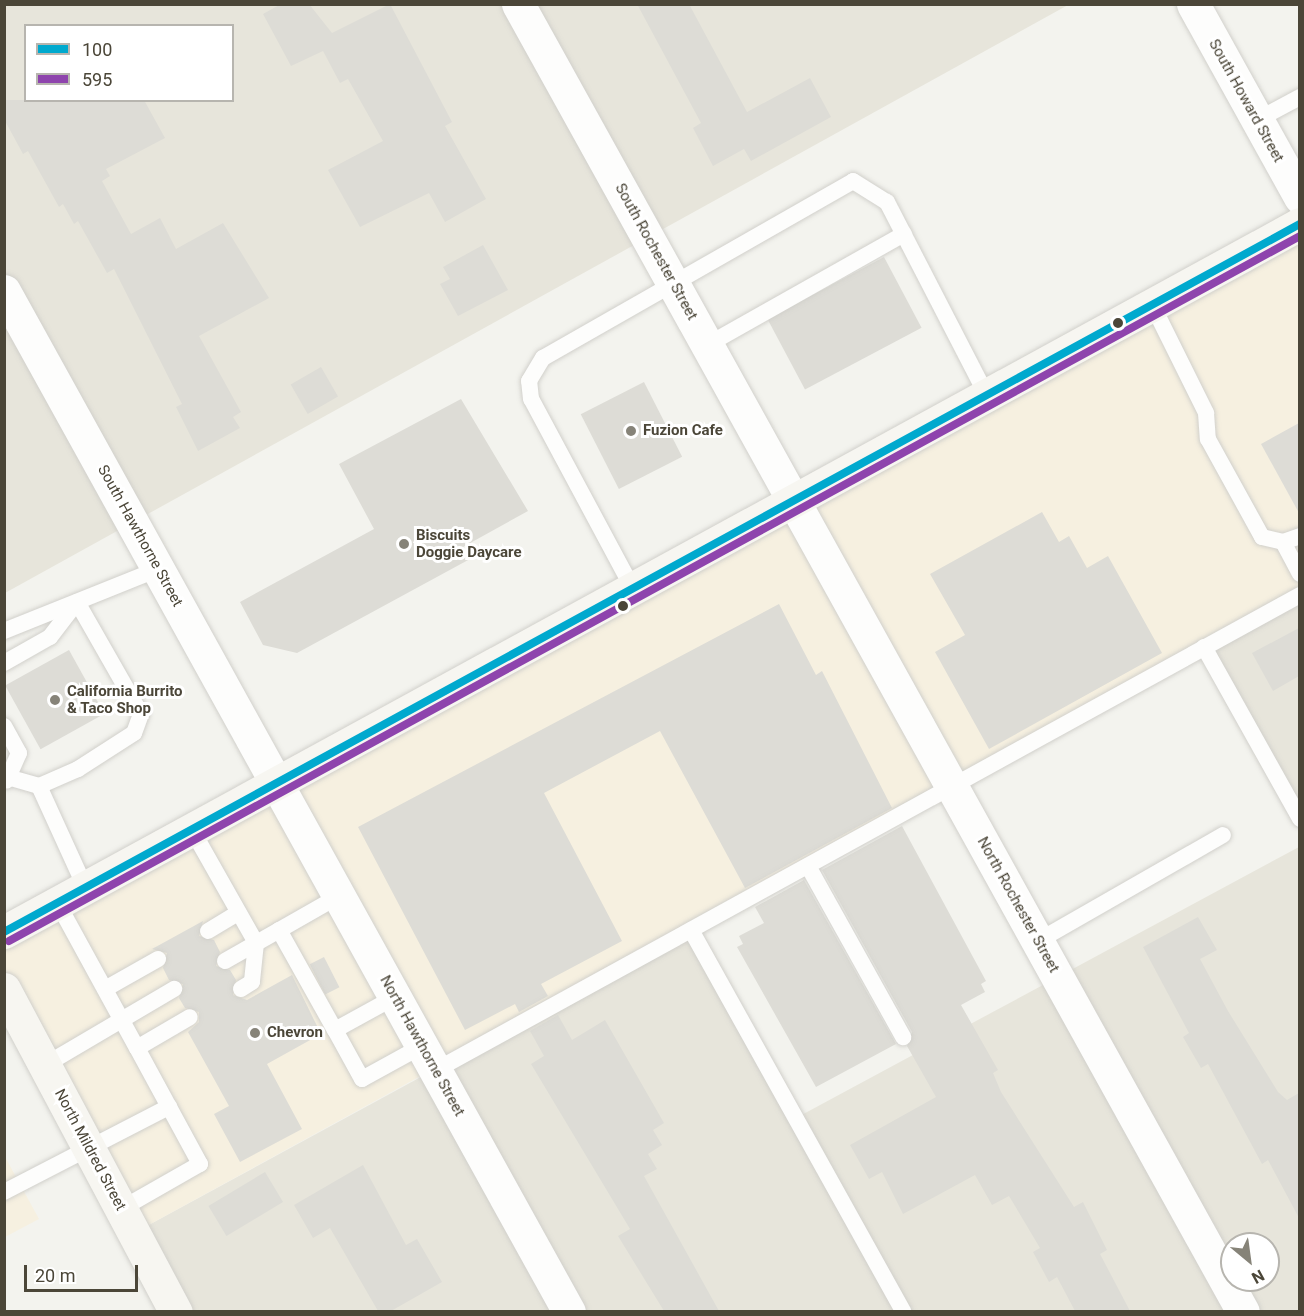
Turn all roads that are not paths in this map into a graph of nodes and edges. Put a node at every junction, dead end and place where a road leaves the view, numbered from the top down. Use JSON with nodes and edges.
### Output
{"nodes":[{"id":1,"x":519,"y":4,"type":"edge"},
{"id":2,"x":1192,"y":4,"type":"edge"},
{"id":3,"x":1299,"y":97,"type":"edge"},
{"id":4,"x":1257,"y":120,"type":"junction"},
{"id":5,"x":1299,"y":198,"type":"edge"},
{"id":6,"x":1299,"y":224,"type":"edge"},
{"id":7,"x":904,"y":234,"type":"junction"},
{"id":8,"x":674,"y":285,"type":"junction"},
{"id":9,"x":4,"y":291,"type":"edge"},
{"id":10,"x":1152,"y":304,"type":"junction"},
{"id":11,"x":707,"y":345,"type":"junction"},
{"id":12,"x":986,"y":394,"type":"junction"},
{"id":13,"x":793,"y":500,"type":"junction"},
{"id":14,"x":1299,"y":536,"type":"edge"},
{"id":15,"x":1283,"y":542,"type":"junction"},
{"id":16,"x":158,"y":569,"type":"junction"},
{"id":17,"x":1299,"y":574,"type":"edge"},
{"id":18,"x":632,"y":587,"type":"junction"},
{"id":19,"x":1299,"y":595,"type":"edge"},
{"id":20,"x":77,"y":602,"type":"junction"},
{"id":21,"x":4,"y":631,"type":"edge"},
{"id":22,"x":1204,"y":647,"type":"junction"},
{"id":23,"x":4,"y":663,"type":"edge"},
{"id":24,"x":4,"y":726,"type":"edge"},
{"id":25,"x":6,"y":778,"type":"edge"},
{"id":26,"x":275,"y":781,"type":"junction"},
{"id":27,"x":39,"y":786,"type":"junction"},
{"id":28,"x":952,"y":786,"type":"junction"},
{"id":29,"x":1299,"y":819,"type":"edge"},
{"id":30,"x":191,"y":828,"type":"junction"},
{"id":31,"x":1223,"y":835,"type":"dead end"},
{"id":32,"x":808,"y":866,"type":"junction"},
{"id":33,"x":71,"y":895,"type":"junction"},
{"id":34,"x":339,"y":896,"type":"junction"},
{"id":35,"x":238,"y":913,"type":"junction"},
{"id":36,"x":279,"y":930,"type":"junction"},
{"id":37,"x":691,"y":930,"type":"junction"},
{"id":38,"x":208,"y":931,"type":"dead end"},
{"id":39,"x":4,"y":932,"type":"edge"},
{"id":40,"x":1038,"y":941,"type":"junction"},
{"id":41,"x":256,"y":943,"type":"junction"},
{"id":42,"x":158,"y":959,"type":"dead end"},
{"id":43,"x":225,"y":961,"type":"dead end"},
{"id":44,"x":105,"y":988,"type":"junction"},
{"id":45,"x":4,"y":989,"type":"edge"},
{"id":46,"x":174,"y":989,"type":"dead end"},
{"id":47,"x":241,"y":989,"type":"dead end"},
{"id":48,"x":395,"y":997,"type":"junction"},
{"id":49,"x":190,"y":1017,"type":"dead end"},
{"id":50,"x":123,"y":1020,"type":"junction"},
{"id":51,"x":335,"y":1030,"type":"junction"},
{"id":52,"x":903,"y":1037,"type":"dead end"},
{"id":53,"x":137,"y":1048,"type":"junction"},
{"id":54,"x":429,"y":1058,"type":"junction"},
{"id":55,"x":45,"y":1065,"type":"junction"},
{"id":56,"x":169,"y":1107,"type":"junction"},
{"id":57,"x":90,"y":1151,"type":"junction"},
{"id":58,"x":4,"y":1192,"type":"edge"},
{"id":59,"x":121,"y":1209,"type":"junction"},
{"id":60,"x":176,"y":1311,"type":"edge"},
{"id":61,"x":570,"y":1311,"type":"edge"},
{"id":62,"x":904,"y":1311,"type":"edge"},
{"id":63,"x":1243,"y":1311,"type":"edge"}],
"edges":[{"from":1,"to":8,"type":"street","name":"South Rochester Street"},
{"from":2,"to":4,"type":"street","name":"South Howard Street"},
{"from":3,"to":4,"type":"lane"},
{"from":4,"to":5,"type":"street","name":"South Howard Street"},
{"from":6,"to":10,"type":"main road"},
{"from":7,"to":8,"type":"lane"},
{"from":7,"to":11,"type":"lane"},
{"from":7,"to":12,"type":"lane"},
{"from":8,"to":11,"type":"street","name":"South Rochester Street"},
{"from":8,"to":18,"type":"lane"},
{"from":9,"to":16,"type":"street","name":"South Hawthorne Street"},
{"from":10,"to":12,"type":"main road"},
{"from":10,"to":15,"type":"lane"},
{"from":11,"to":13,"type":"street","name":"South Rochester Street"},
{"from":12,"to":13,"type":"main road"},
{"from":13,"to":18,"type":"main road"},
{"from":13,"to":28,"type":"street","name":"North Rochester Street"},
{"from":14,"to":15,"type":"lane"},
{"from":15,"to":17,"type":"lane"},
{"from":16,"to":20,"type":"lane"},
{"from":16,"to":26,"type":"street","name":"South Hawthorne Street"},
{"from":18,"to":26,"type":"main road"},
{"from":19,"to":22,"type":"lane"},
{"from":20,"to":21,"type":"lane"},
{"from":20,"to":23,"type":"lane"},
{"from":20,"to":27,"type":"lane"},
{"from":22,"to":28,"type":"lane"},
{"from":22,"to":29,"type":"lane"},
{"from":24,"to":25,"type":"lane"},
{"from":25,"to":27,"type":"lane"},
{"from":26,"to":30,"type":"main road"},
{"from":26,"to":34,"type":"street","name":"North Hawthorne Street"},
{"from":27,"to":33,"type":"lane"},
{"from":28,"to":32,"type":"lane"},
{"from":28,"to":40,"type":"street","name":"North Rochester Street"},
{"from":30,"to":33,"type":"main road"},
{"from":30,"to":35,"type":"lane"},
{"from":31,"to":40,"type":"lane"},
{"from":32,"to":37,"type":"lane"},
{"from":32,"to":52,"type":"lane"},
{"from":33,"to":39,"type":"main road"},
{"from":33,"to":44,"type":"lane"},
{"from":34,"to":36,"type":"lane"},
{"from":34,"to":48,"type":"street","name":"North Hawthorne Street"},
{"from":35,"to":38,"type":"lane"},
{"from":35,"to":41,"type":"lane"},
{"from":36,"to":41,"type":"lane"},
{"from":36,"to":51,"type":"lane"},
{"from":37,"to":54,"type":"lane"},
{"from":37,"to":62,"type":"lane"},
{"from":40,"to":63,"type":"street","name":"North Rochester Street"},
{"from":41,"to":43,"type":"lane"},
{"from":41,"to":47,"type":"lane"},
{"from":42,"to":44,"type":"lane"},
{"from":44,"to":50,"type":"lane"},
{"from":45,"to":55,"type":"main road","name":"North Mildred Street"},
{"from":46,"to":50,"type":"lane"},
{"from":48,"to":51,"type":"lane"},
{"from":48,"to":54,"type":"street","name":"North Hawthorne Street"},
{"from":49,"to":53,"type":"lane"},
{"from":50,"to":53,"type":"lane"},
{"from":50,"to":55,"type":"lane"},
{"from":51,"to":54,"type":"lane"},
{"from":53,"to":56,"type":"lane"},
{"from":54,"to":61,"type":"street","name":"North Hawthorne Street"},
{"from":55,"to":57,"type":"main road","name":"North Mildred Street"},
{"from":56,"to":57,"type":"lane"},
{"from":56,"to":59,"type":"lane"},
{"from":57,"to":58,"type":"lane"},
{"from":57,"to":59,"type":"main road","name":"North Mildred Street"},
{"from":59,"to":60,"type":"main road","name":"North Mildred Street"}]}
